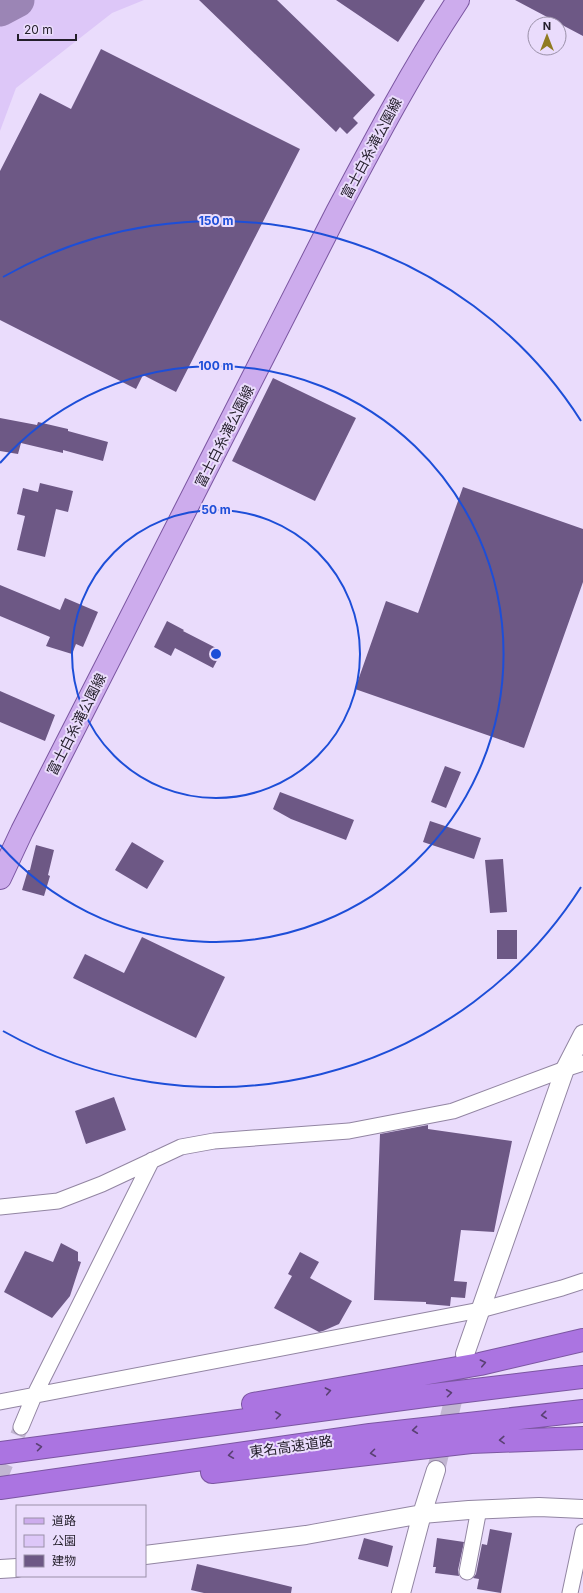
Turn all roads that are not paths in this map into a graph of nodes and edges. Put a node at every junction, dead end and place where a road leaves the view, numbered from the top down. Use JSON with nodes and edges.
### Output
{"nodes":[{"id":1,"x":458,"y":0,"type":"edge"},
{"id":2,"x":0,"y":878,"type":"edge"},
{"id":3,"x":583,"y":1034,"type":"edge"},
{"id":4,"x":583,"y":1063,"type":"edge"},
{"id":5,"x":565,"y":1069,"type":"junction"},
{"id":6,"x":152,"y":1160,"type":"junction"},
{"id":7,"x":0,"y":1207,"type":"edge"},
{"id":8,"x":583,"y":1281,"type":"edge"},
{"id":9,"x":480,"y":1310,"type":"junction"},
{"id":10,"x":583,"y":1340,"type":"edge"},
{"id":11,"x":465,"y":1354,"type":"tunnel mouth"},
{"id":12,"x":583,"y":1377,"type":"edge"},
{"id":13,"x":34,"y":1396,"type":"junction"},
{"id":14,"x":0,"y":1402,"type":"edge"},
{"id":15,"x":583,"y":1411,"type":"edge"},
{"id":16,"x":21,"y":1427,"type":"tunnel mouth"},
{"id":17,"x":583,"y":1438,"type":"edge"},
{"id":18,"x":84,"y":1441,"type":"junction"},
{"id":19,"x":0,"y":1453,"type":"edge"},
{"id":20,"x":436,"y":1470,"type":"tunnel mouth"},
{"id":21,"x":2,"y":1488,"type":"edge"},
{"id":22,"x":583,"y":1509,"type":"edge"},
{"id":23,"x":479,"y":1510,"type":"junction"},
{"id":24,"x":422,"y":1514,"type":"junction"},
{"id":25,"x":583,"y":1532,"type":"edge"},
{"id":26,"x":146,"y":1555,"type":"edge"},
{"id":27,"x":16,"y":1568,"type":"edge"},
{"id":28,"x":0,"y":1569,"type":"edge"},
{"id":29,"x":467,"y":1572,"type":"dead end"},
{"id":30,"x":400,"y":1593,"type":"edge"},
{"id":31,"x":570,"y":1593,"type":"edge"}],
"edges":[{"from":1,"to":2,"type":"main road","name":"富士白糸滝公園線"},
{"from":3,"to":5,"type":"street"},
{"from":4,"to":5,"type":"street"},
{"from":5,"to":6,"type":"street"},
{"from":5,"to":9,"type":"street"},
{"from":6,"to":7,"type":"street"},
{"from":6,"to":13,"type":"street"},
{"from":8,"to":9,"type":"street"},
{"from":9,"to":11,"type":"street"},
{"from":9,"to":13,"type":"street"},
{"from":18,"to":10,"type":"highway","one_way":true},
{"from":18,"to":12,"type":"highway","one_way":true},
{"from":13,"to":14,"type":"street"},
{"from":13,"to":16,"type":"street"},
{"from":15,"to":21,"type":"highway","name":"東名高速道路","one_way":true},
{"from":17,"to":21,"type":"highway","one_way":true},
{"from":19,"to":18,"type":"highway","one_way":true},
{"from":20,"to":24,"type":"street"},
{"from":22,"to":23,"type":"street"},
{"from":23,"to":24,"type":"street"},
{"from":23,"to":29,"type":"street"},
{"from":24,"to":26,"type":"street"},
{"from":24,"to":30,"type":"street"},
{"from":25,"to":31,"type":"street"},
{"from":27,"to":28,"type":"street"}]}
